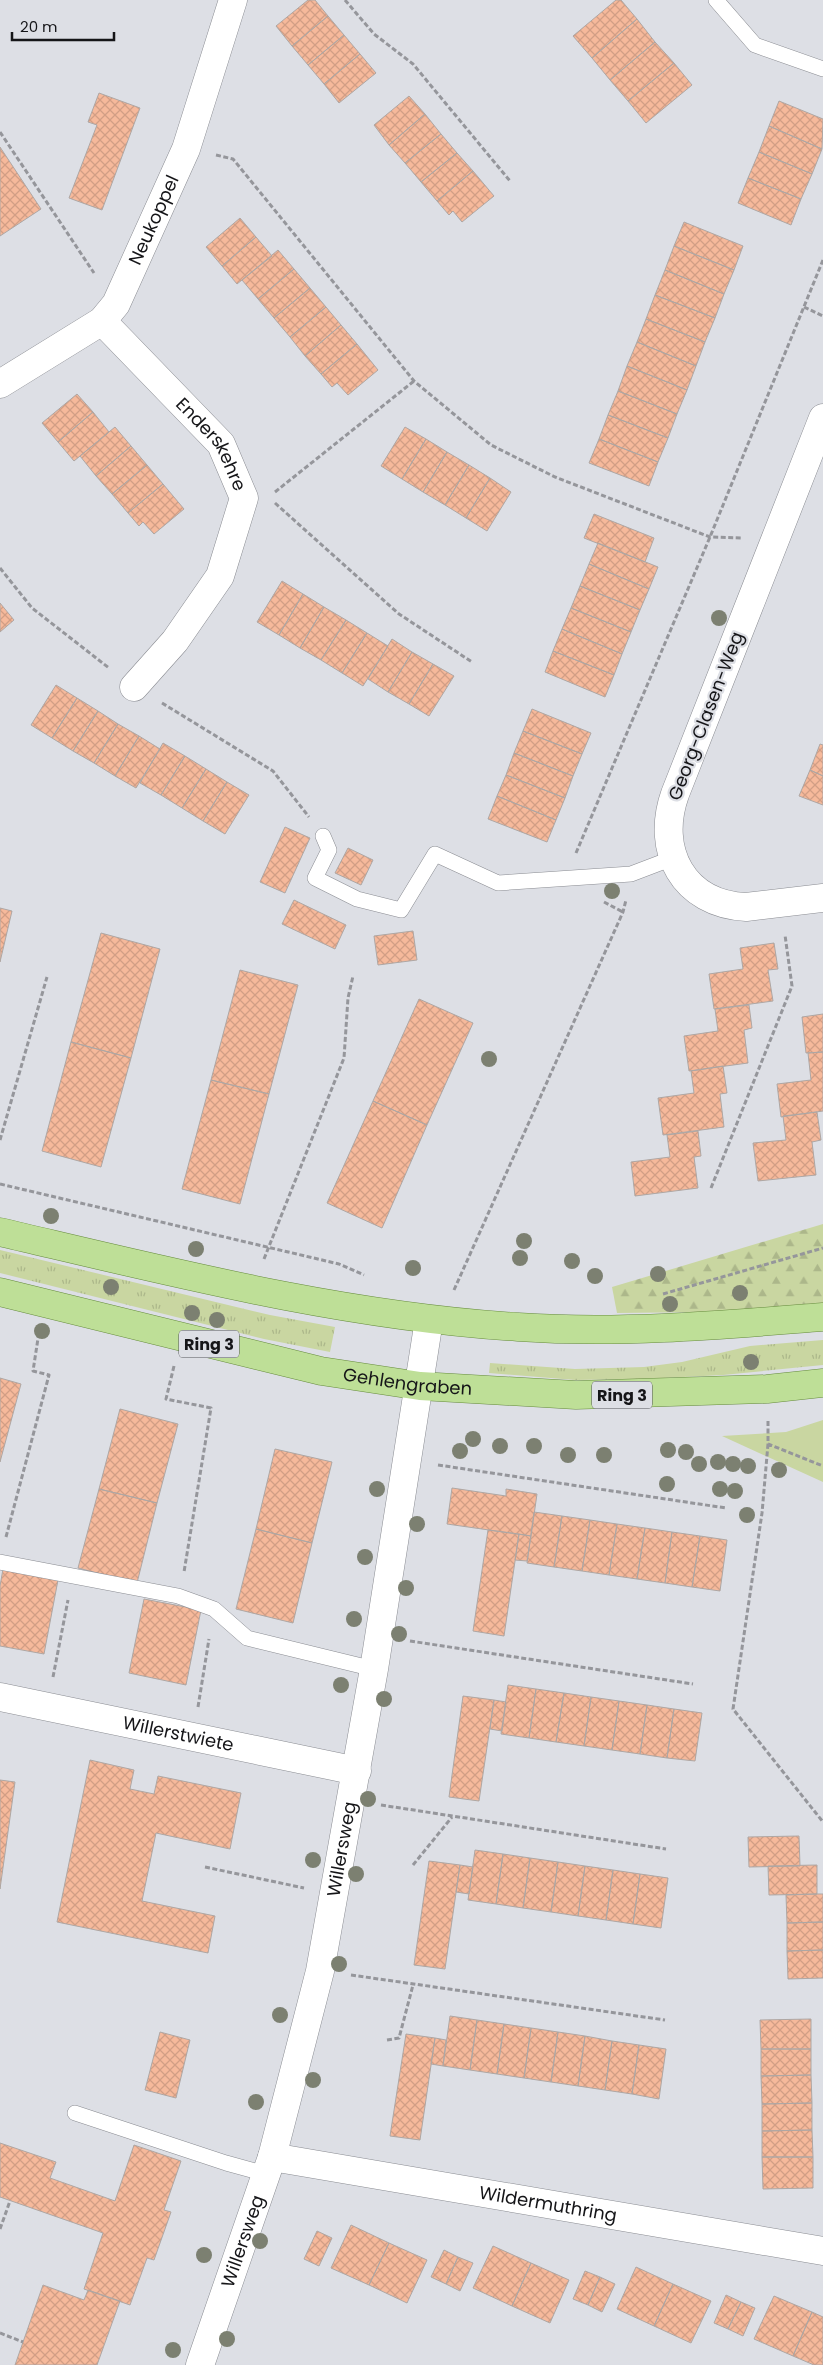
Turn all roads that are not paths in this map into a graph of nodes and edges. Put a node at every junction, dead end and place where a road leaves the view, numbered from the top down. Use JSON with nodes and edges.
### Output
{"nodes":[{"id":1,"x":233,"y":0,"type":"edge"},
{"id":2,"x":716,"y":0,"type":"edge"},
{"id":3,"x":823,"y":69,"type":"edge"},
{"id":4,"x":109,"y":313,"type":"junction"},
{"id":5,"x":0,"y":384,"type":"edge"},
{"id":6,"x":823,"y":418,"type":"edge"},
{"id":7,"x":134,"y":687,"type":"road end"},
{"id":8,"x":323,"y":836,"type":"road end"},
{"id":9,"x":673,"y":858,"type":"junction"},
{"id":10,"x":823,"y":898,"type":"edge"},
{"id":11,"x":0,"y":1232,"type":"edge"},
{"id":12,"x":0,"y":1292,"type":"edge"},
{"id":13,"x":823,"y":1317,"type":"edge"},
{"id":14,"x":429,"y":1320,"type":"junction"},
{"id":15,"x":823,"y":1383,"type":"edge"},
{"id":16,"x":420,"y":1386,"type":"junction"},
{"id":17,"x":0,"y":1562,"type":"edge"},
{"id":18,"x":374,"y":1669,"type":"junction"},
{"id":19,"x":0,"y":1697,"type":"edge"},
{"id":20,"x":357,"y":1771,"type":"junction"},
{"id":21,"x":75,"y":2112,"type":"dead end"},
{"id":22,"x":269,"y":2166,"type":"junction"},
{"id":23,"x":823,"y":2251,"type":"edge"},
{"id":24,"x":200,"y":2365,"type":"edge"}],
"edges":[{"from":1,"to":4,"type":"street","name":"Neukoppel"},
{"from":2,"to":3,"type":"lane"},
{"from":4,"to":5,"type":"street"},
{"from":4,"to":7,"type":"street","name":"Enderskehre"},
{"from":6,"to":9,"type":"street","name":"Georg-Clasen-Weg"},
{"from":8,"to":9,"type":"lane"},
{"from":9,"to":10,"type":"street","name":"Georg-Clasen-Weg"},
{"from":11,"to":14,"type":"main road"},
{"from":12,"to":16,"type":"main road","name":"Gehlengraben","number":"Ring 3"},
{"from":13,"to":14,"type":"main road"},
{"from":14,"to":16,"type":"street","name":"Willersweg"},
{"from":15,"to":16,"type":"main road","name":"Gehlengraben","number":"Ring 3"},
{"from":16,"to":18,"type":"street","name":"Willersweg"},
{"from":17,"to":18,"type":"lane"},
{"from":18,"to":20,"type":"street","name":"Willersweg"},
{"from":19,"to":20,"type":"street","name":"Willerstwiete"},
{"from":20,"to":22,"type":"street","name":"Willersweg"},
{"from":21,"to":22,"type":"lane"},
{"from":22,"to":23,"type":"street","name":"Wildermuthring"},
{"from":22,"to":24,"type":"street","name":"Willersweg"}]}
